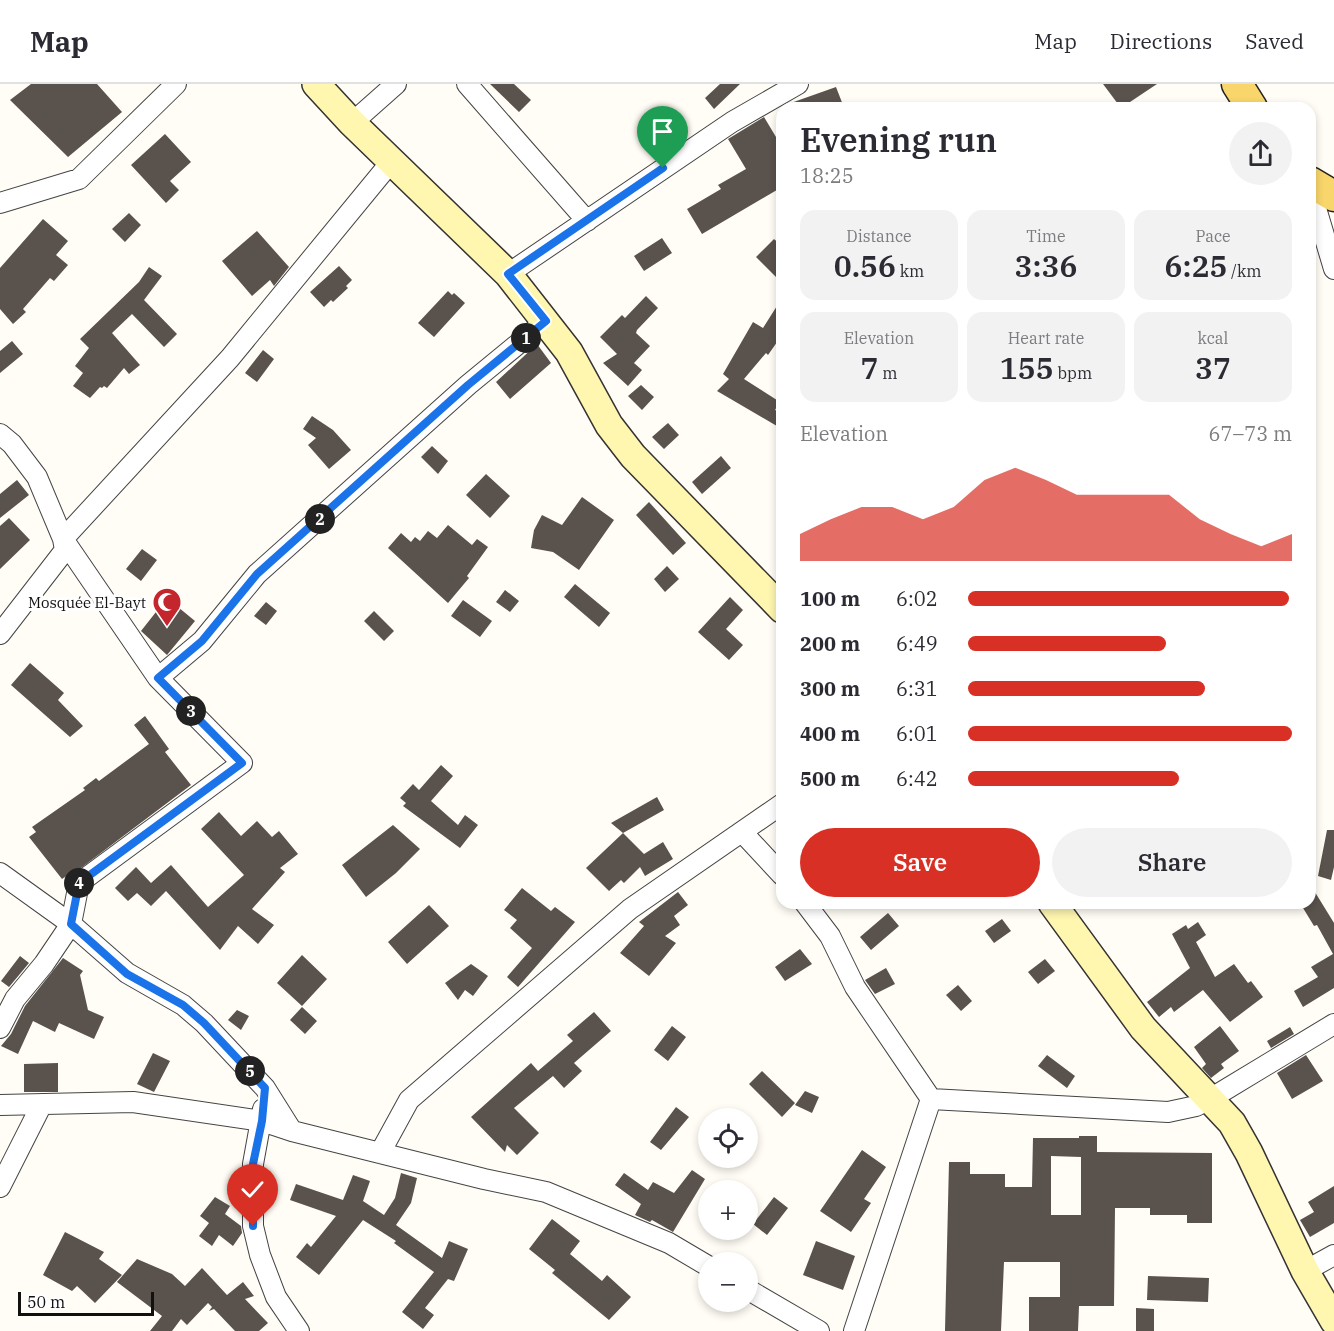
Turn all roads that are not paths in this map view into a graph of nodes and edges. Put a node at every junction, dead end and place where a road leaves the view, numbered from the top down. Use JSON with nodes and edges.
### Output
{"nodes":[{"id":1,"x":176,"y":84,"type":"edge"},
{"id":2,"x":316,"y":84,"type":"edge"},
{"id":3,"x":396,"y":84,"type":"edge"},
{"id":4,"x":467,"y":84,"type":"edge"},
{"id":5,"x":796,"y":84,"type":"edge"},
{"id":6,"x":1237,"y":84,"type":"edge"},
{"id":7,"x":1248,"y":102,"type":"edge"},
{"id":8,"x":352,"y":123,"type":"junction"},
{"id":9,"x":391,"y":162,"type":"junction"},
{"id":10,"x":1316,"y":186,"type":"edge"},
{"id":11,"x":1334,"y":196,"type":"edge"},
{"id":12,"x":0,"y":203,"type":"edge"},
{"id":13,"x":1316,"y":208,"type":"edge"},
{"id":14,"x":587,"y":221,"type":"junction"},
{"id":15,"x":1334,"y":269,"type":"edge"},
{"id":16,"x":508,"y":274,"type":"junction"},
{"id":17,"x":546,"y":321,"type":"junction"},
{"id":18,"x":0,"y":434,"type":"edge"},
{"id":19,"x":63,"y":538,"type":"junction"},
{"id":20,"x":776,"y":603,"type":"edge"},
{"id":21,"x":0,"y":634,"type":"edge"},
{"id":22,"x":158,"y":678,"type":"junction"},
{"id":23,"x":776,"y":808,"type":"edge"},
{"id":24,"x":742,"y":832,"type":"junction"},
{"id":25,"x":776,"y":869,"type":"edge"},
{"id":26,"x":0,"y":873,"type":"edge"},
{"id":27,"x":810,"y":909,"type":"edge"},
{"id":28,"x":1056,"y":909,"type":"edge"},
{"id":29,"x":71,"y":924,"type":"junction"},
{"id":30,"x":1334,"y":1024,"type":"edge"},
{"id":31,"x":0,"y":1028,"type":"edge"},
{"id":32,"x":265,"y":1088,"type":"junction"},
{"id":33,"x":931,"y":1099,"type":"junction"},
{"id":34,"x":1210,"y":1099,"type":"junction"},
{"id":35,"x":42,"y":1104,"type":"junction"},
{"id":36,"x":0,"y":1105,"type":"edge"},
{"id":37,"x":262,"y":1121,"type":"junction"},
{"id":38,"x":292,"y":1131,"type":"junction"},
{"id":39,"x":380,"y":1153,"type":"junction"},
{"id":40,"x":0,"y":1187,"type":"edge"},
{"id":41,"x":1334,"y":1255,"type":"edge"},
{"id":42,"x":698,"y":1260,"type":"edge"},
{"id":43,"x":1305,"y":1271,"type":"junction"},
{"id":44,"x":758,"y":1295,"type":"edge"},
{"id":45,"x":1334,"y":1321,"type":"edge"},
{"id":46,"x":299,"y":1331,"type":"edge"},
{"id":47,"x":819,"y":1331,"type":"edge"},
{"id":48,"x":854,"y":1331,"type":"edge"}],
"edges":[{"from":1,"to":12,"type":"street"},
{"from":2,"to":8,"type":"street"},
{"from":3,"to":8,"type":"street"},
{"from":4,"to":14,"type":"street"},
{"from":5,"to":14,"type":"street"},
{"from":6,"to":7,"type":"main road"},
{"from":8,"to":9,"type":"street"},
{"from":9,"to":16,"type":"street"},
{"from":9,"to":19,"type":"street"},
{"from":10,"to":11,"type":"main road"},
{"from":13,"to":15,"type":"street"},
{"from":14,"to":16,"type":"street"},
{"from":16,"to":17,"type":"street"},
{"from":17,"to":20,"type":"street"},
{"from":17,"to":22,"type":"street"},
{"from":18,"to":19,"type":"street"},
{"from":19,"to":21,"type":"street"},
{"from":19,"to":22,"type":"street"},
{"from":22,"to":29,"type":"street"},
{"from":23,"to":24,"type":"street"},
{"from":24,"to":25,"type":"street"},
{"from":24,"to":39,"type":"street"},
{"from":26,"to":29,"type":"street"},
{"from":27,"to":33,"type":"street"},
{"from":28,"to":34,"type":"street"},
{"from":29,"to":31,"type":"street"},
{"from":29,"to":32,"type":"street"},
{"from":30,"to":34,"type":"street"},
{"from":32,"to":37,"type":"street"},
{"from":32,"to":38,"type":"street"},
{"from":33,"to":34,"type":"street"},
{"from":33,"to":48,"type":"street"},
{"from":34,"to":43,"type":"street"},
{"from":35,"to":36,"type":"street"},
{"from":35,"to":37,"type":"street"},
{"from":35,"to":40,"type":"street"},
{"from":37,"to":38,"type":"street"},
{"from":37,"to":46,"type":"street"},
{"from":38,"to":39,"type":"street"},
{"from":39,"to":42,"type":"street"},
{"from":41,"to":43,"type":"street"},
{"from":43,"to":45,"type":"street"},
{"from":44,"to":47,"type":"street"}]}
